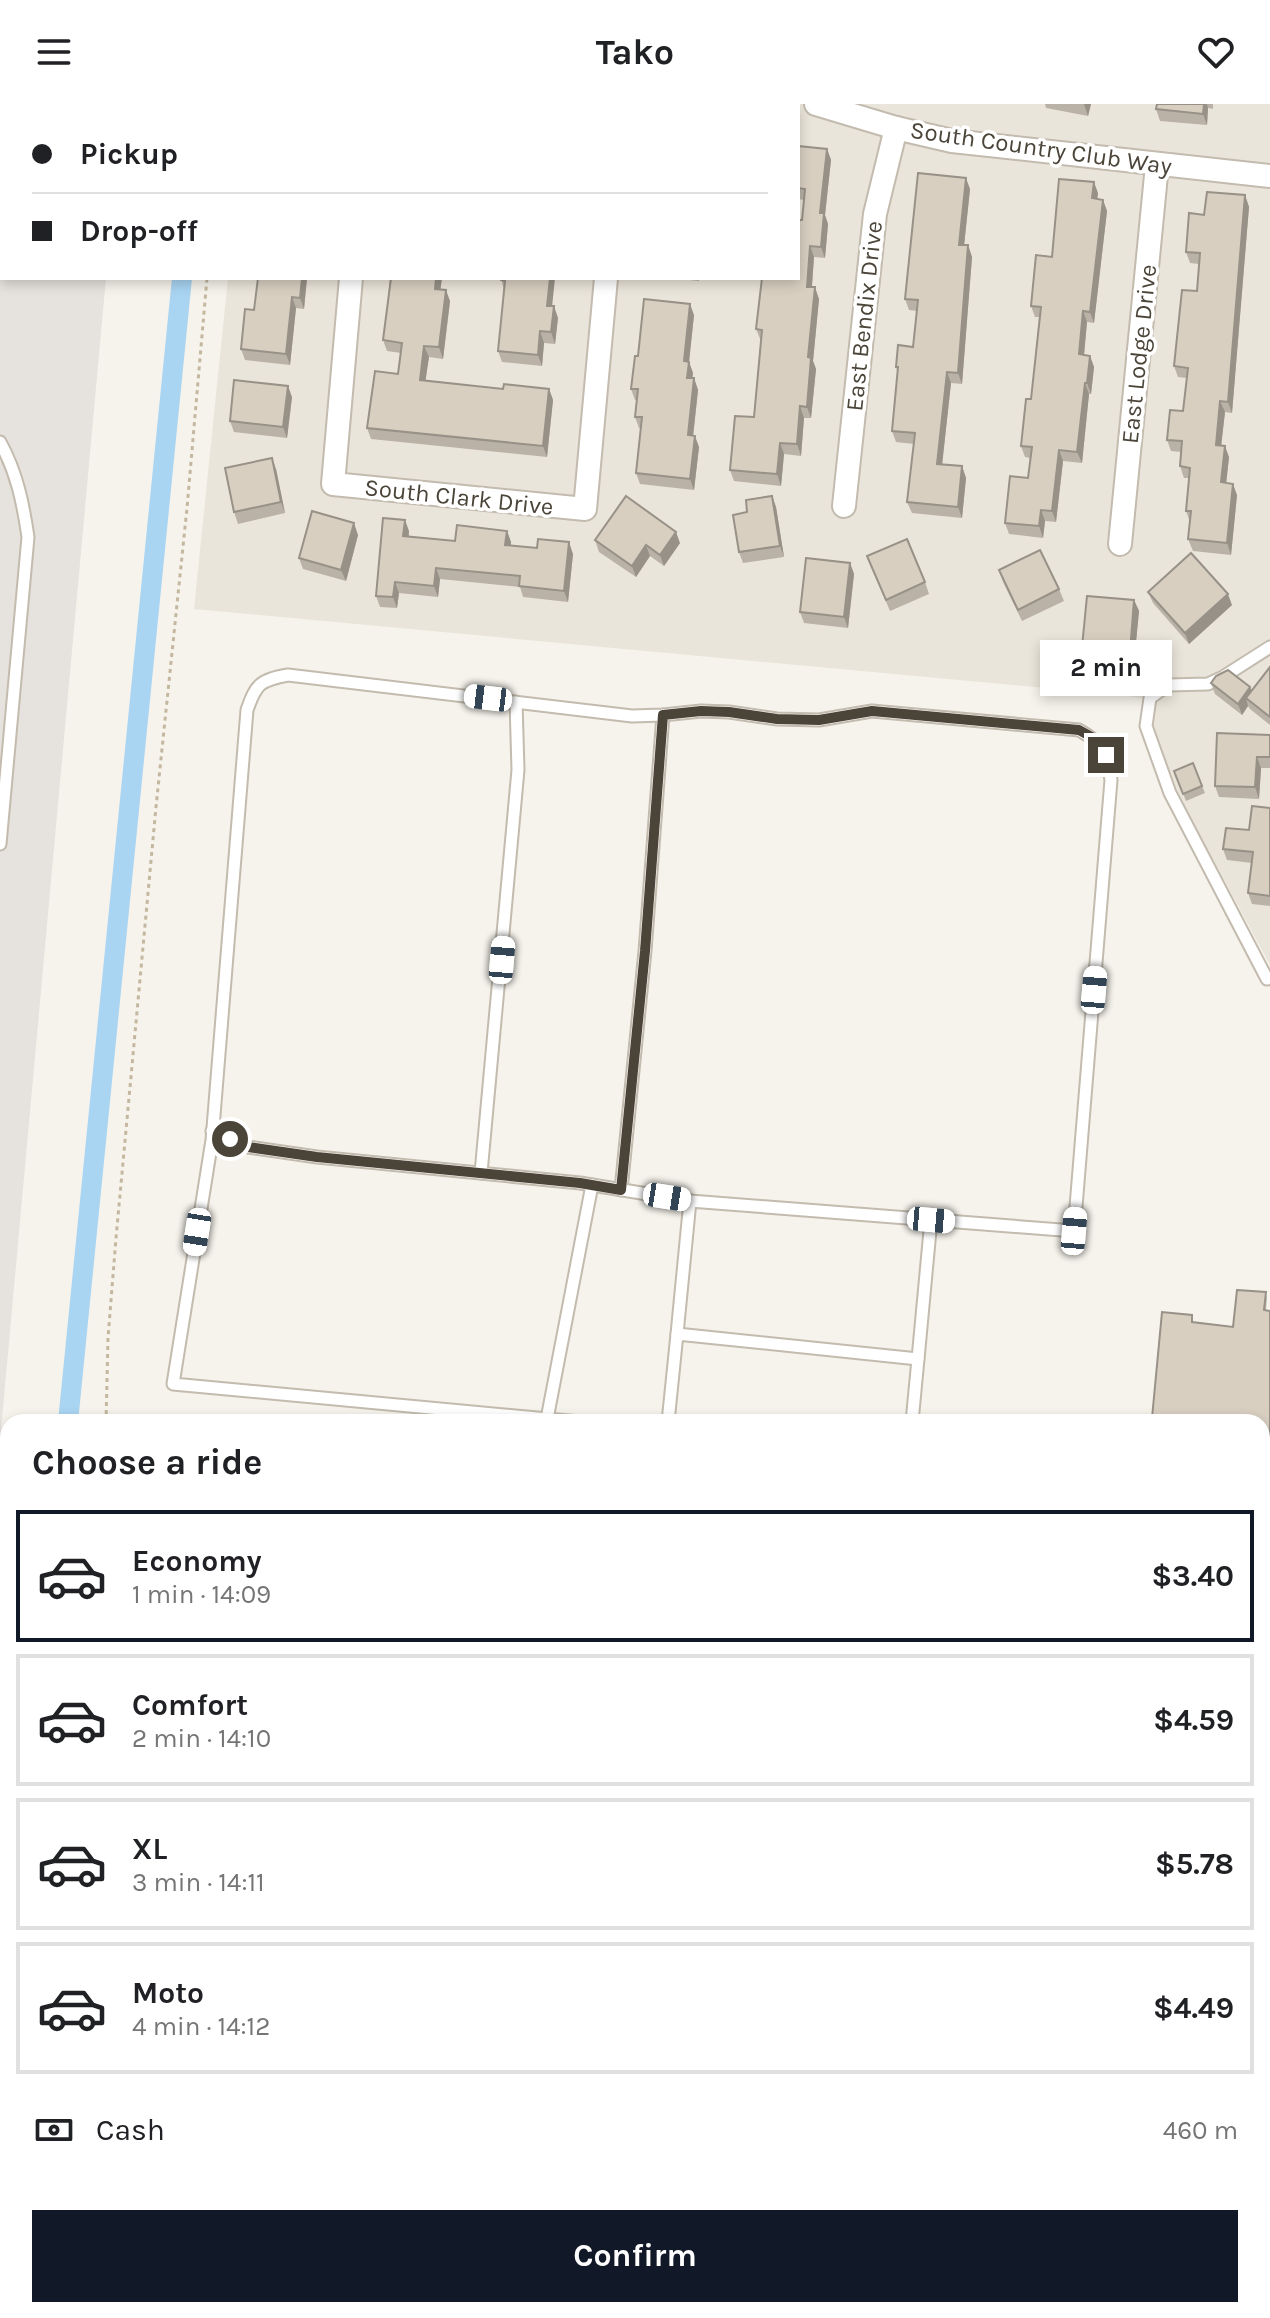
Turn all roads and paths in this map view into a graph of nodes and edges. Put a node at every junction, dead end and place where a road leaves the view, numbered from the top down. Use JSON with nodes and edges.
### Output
{"nodes":[{"id":1,"x":816,"y":104,"type":"edge"},
{"id":2,"x":896,"y":128,"type":"junction"},
{"id":3,"x":1157,"y":165,"type":"junction"},
{"id":4,"x":1270,"y":176,"type":"edge"},
{"id":5,"x":207,"y":280,"type":"edge"},
{"id":6,"x":351,"y":280,"type":"edge"},
{"id":7,"x":606,"y":280,"type":"edge"},
{"id":8,"x":0,"y":442,"type":"edge"},
{"id":9,"x":844,"y":506,"type":"dead end"},
{"id":10,"x":1120,"y":544,"type":"dead end"},
{"id":11,"x":1270,"y":647,"type":"edge"},
{"id":12,"x":516,"y":702,"type":"junction"},
{"id":13,"x":663,"y":715,"type":"junction"},
{"id":14,"x":0,"y":844,"type":"edge"},
{"id":15,"x":1269,"y":980,"type":"edge"},
{"id":16,"x":212,"y":1131,"type":"junction"},
{"id":17,"x":481,"y":1173,"type":"junction"},
{"id":18,"x":592,"y":1185,"type":"junction"},
{"id":19,"x":621,"y":1190,"type":"junction"},
{"id":20,"x":690,"y":1201,"type":"junction"},
{"id":21,"x":931,"y":1220,"type":"junction"},
{"id":22,"x":677,"y":1334,"type":"junction"},
{"id":23,"x":918,"y":1359,"type":"junction"},
{"id":24,"x":106,"y":1414,"type":"edge"},
{"id":25,"x":494,"y":1414,"type":"edge"},
{"id":26,"x":548,"y":1414,"type":"edge"},
{"id":27,"x":669,"y":1414,"type":"edge"},
{"id":28,"x":913,"y":1414,"type":"edge"}],
"edges":[{"from":1,"to":2,"type":"street","name":"South Country Club Way"},
{"from":2,"to":3,"type":"street","name":"South Country Club Way"},
{"from":2,"to":9,"type":"street","name":"East Bendix Drive"},
{"from":3,"to":4,"type":"street","name":"South Country Club Way"},
{"from":3,"to":10,"type":"street","name":"East Lodge Drive"},
{"from":5,"to":24,"type":"path"},
{"from":6,"to":7,"type":"street","name":"South Clark Drive"},
{"from":8,"to":14,"type":"lane"},
{"from":11,"to":15,"type":"lane"},
{"from":12,"to":13,"type":"lane"},
{"from":12,"to":16,"type":"lane"},
{"from":12,"to":17,"type":"lane"},
{"from":13,"to":19,"type":"lane"},
{"from":13,"to":21,"type":"lane"},
{"from":16,"to":17,"type":"lane"},
{"from":16,"to":25,"type":"lane"},
{"from":17,"to":18,"type":"lane"},
{"from":18,"to":19,"type":"lane"},
{"from":18,"to":26,"type":"lane"},
{"from":19,"to":20,"type":"lane"},
{"from":20,"to":21,"type":"lane"},
{"from":20,"to":22,"type":"lane"},
{"from":21,"to":23,"type":"lane"},
{"from":22,"to":23,"type":"lane"},
{"from":22,"to":27,"type":"lane"},
{"from":23,"to":28,"type":"lane"}]}
